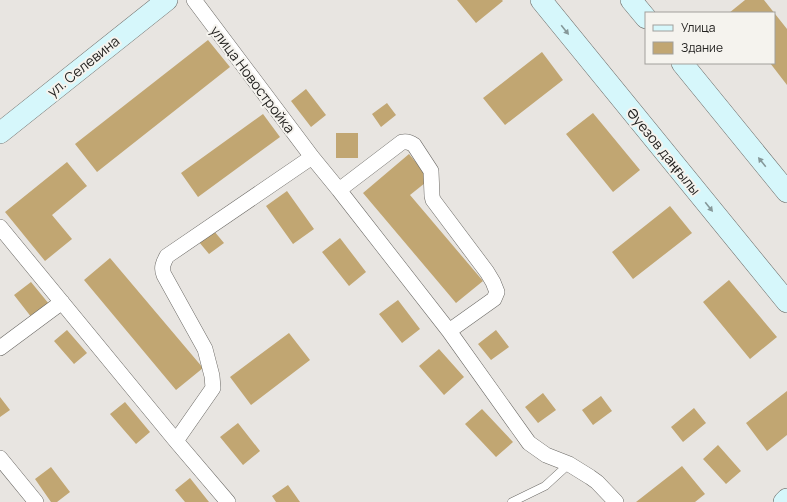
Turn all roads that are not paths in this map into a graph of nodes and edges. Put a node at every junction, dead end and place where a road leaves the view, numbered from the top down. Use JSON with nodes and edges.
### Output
{"nodes":[{"id":1,"x":167,"y":0,"type":"edge"},
{"id":2,"x":194,"y":0,"type":"edge"},
{"id":3,"x":541,"y":0,"type":"edge"},
{"id":4,"x":631,"y":0,"type":"edge"},
{"id":5,"x":645,"y":17,"type":"edge"},
{"id":6,"x":683,"y":64,"type":"edge"},
{"id":7,"x":0,"y":133,"type":"edge"},
{"id":8,"x":312,"y":157,"type":"junction"},
{"id":9,"x":339,"y":190,"type":"junction"},
{"id":10,"x":787,"y":192,"type":"edge"},
{"id":11,"x":0,"y":226,"type":"edge"},
{"id":12,"x":62,"y":302,"type":"junction"},
{"id":13,"x":787,"y":302,"type":"edge"},
{"id":14,"x":449,"y":331,"type":"junction"},
{"id":15,"x":0,"y":348,"type":"edge"},
{"id":16,"x":176,"y":441,"type":"junction"},
{"id":17,"x":0,"y":458,"type":"edge"},
{"id":18,"x":569,"y":464,"type":"junction"},
{"id":19,"x":787,"y":500,"type":"edge"},
{"id":20,"x":613,"y":501,"type":"edge"},
{"id":21,"x":36,"y":502,"type":"edge"},
{"id":22,"x":228,"y":502,"type":"edge"},
{"id":23,"x":512,"y":502,"type":"edge"},
{"id":24,"x":784,"y":502,"type":"edge"}],
"edges":[{"from":1,"to":7,"type":"main road","name":"ул. Селевина"},
{"from":2,"to":8,"type":"street","name":"улица Новостройка"},
{"from":3,"to":13,"type":"main road","name":"Әуезов даңғылы","one_way":true},
{"from":4,"to":5,"type":"main road"},
{"from":10,"to":6,"type":"main road","one_way":true},
{"from":8,"to":9,"type":"street","name":"улица Новостройка"},
{"from":8,"to":16,"type":"street"},
{"from":9,"to":14,"type":"street","name":"улица Новостройка"},
{"from":9,"to":14,"type":"street"},
{"from":11,"to":12,"type":"street"},
{"from":12,"to":15,"type":"street"},
{"from":12,"to":16,"type":"street"},
{"from":14,"to":18,"type":"street","name":"улица Новостройка"},
{"from":16,"to":22,"type":"street"},
{"from":17,"to":21,"type":"street"},
{"from":18,"to":20,"type":"street","name":"улица Новостройка"},
{"from":18,"to":23,"type":"lane"},
{"from":19,"to":24,"type":"main road"}]}
